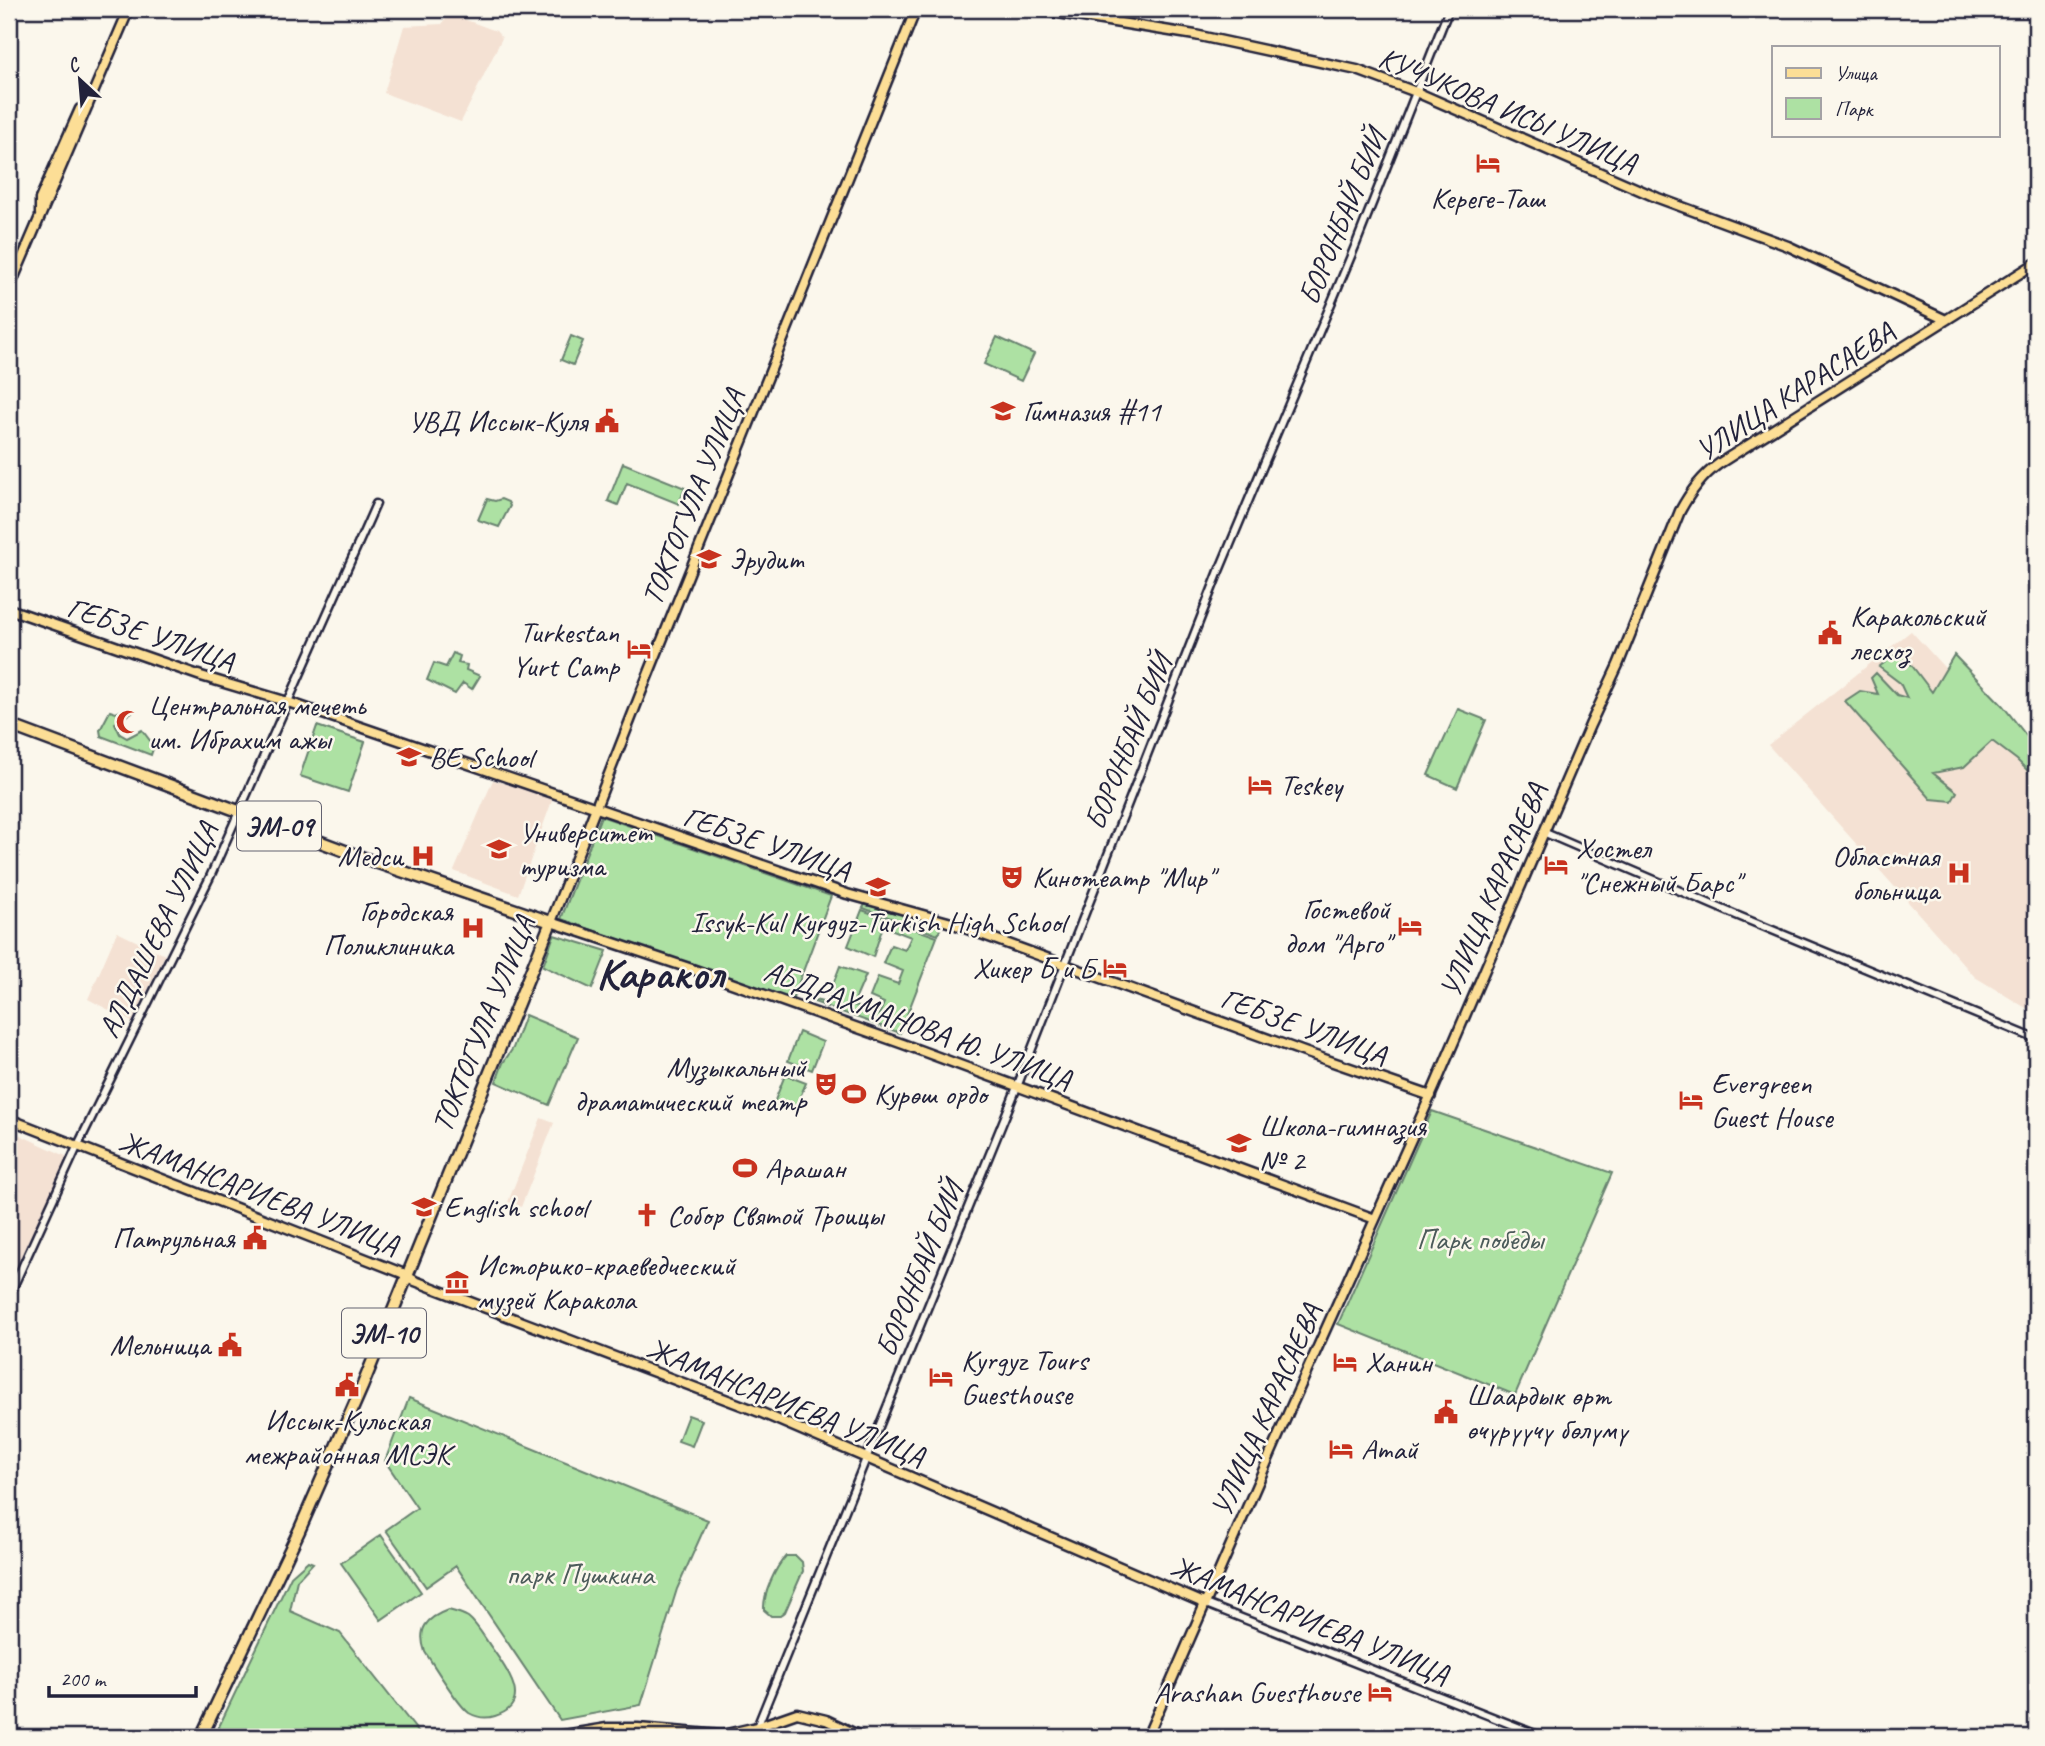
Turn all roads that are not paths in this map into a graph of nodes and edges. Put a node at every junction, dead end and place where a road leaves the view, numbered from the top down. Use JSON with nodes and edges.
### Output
{"nodes":[{"id":1,"x":129,"y":9,"type":"edge"},
{"id":2,"x":916,"y":9,"type":"edge"},
{"id":3,"x":1033,"y":9,"type":"edge"},
{"id":4,"x":1449,"y":9,"type":"edge"},
{"id":5,"x":1416,"y":92,"type":"junction"},
{"id":6,"x":2036,"y":263,"type":"edge"},
{"id":7,"x":9,"y":289,"type":"edge"},
{"id":8,"x":1945,"y":320,"type":"junction"},
{"id":9,"x":376,"y":504,"type":"dead end"},
{"id":10,"x":9,"y":609,"type":"edge"},
{"id":11,"x":288,"y":702,"type":"junction"},
{"id":12,"x":9,"y":725,"type":"edge"},
{"id":13,"x":596,"y":809,"type":"junction"},
{"id":14,"x":240,"y":812,"type":"junction"},
{"id":15,"x":1543,"y":832,"type":"junction"},
{"id":16,"x":551,"y":922,"type":"junction"},
{"id":17,"x":1063,"y":964,"type":"junction"},
{"id":18,"x":2036,"y":1039,"type":"edge"},
{"id":19,"x":1017,"y":1085,"type":"junction"},
{"id":20,"x":1431,"y":1096,"type":"junction"},
{"id":21,"x":9,"y":1119,"type":"edge"},
{"id":22,"x":78,"y":1147,"type":"junction"},
{"id":23,"x":1375,"y":1219,"type":"junction"},
{"id":24,"x":408,"y":1277,"type":"junction"},
{"id":25,"x":9,"y":1296,"type":"edge"},
{"id":26,"x":867,"y":1458,"type":"junction"},
{"id":27,"x":1206,"y":1604,"type":"junction"},
{"id":28,"x":757,"y":1727,"type":"junction"},
{"id":29,"x":201,"y":1737,"type":"edge"},
{"id":30,"x":552,"y":1737,"type":"edge"},
{"id":31,"x":862,"y":1737,"type":"edge"},
{"id":32,"x":1147,"y":1737,"type":"edge"},
{"id":33,"x":1543,"y":1737,"type":"edge"}],
"edges":[{"from":1,"to":7,"type":"main road"},
{"from":2,"to":13,"type":"main road","name":"ТОКТОГУЛА УЛИЦА"},
{"from":3,"to":5,"type":"main road","name":"КУЧУКОВА ИСЫ УЛИЦА"},
{"from":4,"to":5,"type":"street","name":"БОРОНБАЙ БИЙ"},
{"from":5,"to":8,"type":"main road","name":"КУЧУКОВА ИСЫ УЛИЦА"},
{"from":5,"to":17,"type":"street","name":"БОРОНБАЙ БИЙ"},
{"from":6,"to":8,"type":"main road","name":"УЛИЦА КАРАСАЕВА"},
{"from":8,"to":15,"type":"main road","name":"УЛИЦА КАРАСАЕВА"},
{"from":9,"to":11,"type":"street","name":"АЛДАШЕВА УЛИЦА"},
{"from":10,"to":11,"type":"main road","name":"ГЕБЗЕ УЛИЦА"},
{"from":11,"to":13,"type":"main road","name":"ГЕБЗЕ УЛИЦА"},
{"from":11,"to":14,"type":"street","name":"АЛДАШЕВА УЛИЦА"},
{"from":12,"to":14,"type":"highway","name":"АБДРАХМАНОВА Ю. УЛИЦА","number":"ЭМ-09"},
{"from":13,"to":16,"type":"main road","name":"ТОКТОГУЛА УЛИЦА"},
{"from":13,"to":17,"type":"main road","name":"ГЕБЗЕ УЛИЦА"},
{"from":14,"to":16,"type":"highway","name":"АБДРАХМАНОВА Ю. УЛИЦА","number":"ЭМ-09"},
{"from":14,"to":22,"type":"street","name":"АЛДАШЕВА УЛИЦА"},
{"from":15,"to":18,"type":"street"},
{"from":15,"to":20,"type":"main road","name":"УЛИЦА КАРАСАЕВА"},
{"from":16,"to":19,"type":"main road","name":"АБДРАХМАНОВА Ю. УЛИЦА"},
{"from":16,"to":24,"type":"highway","name":"ТОКТОГУЛА УЛИЦА","number":"ЭМ-10"},
{"from":17,"to":19,"type":"street","name":"БОРОНБАЙ БИЙ"},
{"from":17,"to":20,"type":"main road","name":"ГЕБЗЕ УЛИЦА"},
{"from":19,"to":23,"type":"main road","name":"АБДРАХМАНОВА Ю. УЛИЦА"},
{"from":19,"to":26,"type":"street","name":"БОРОНБАЙ БИЙ"},
{"from":20,"to":23,"type":"main road","name":"УЛИЦА КАРАСАЕВА"},
{"from":21,"to":22,"type":"main road","name":"ЖАМАНСАРИЕВА УЛИЦА"},
{"from":22,"to":24,"type":"main road","name":"ЖАМАНСАРИЕВА УЛИЦА"},
{"from":22,"to":25,"type":"street","name":"АЛДАШЕВА УЛИЦА"},
{"from":23,"to":27,"type":"main road","name":"УЛИЦА КАРАСАЕВА"},
{"from":24,"to":26,"type":"main road","name":"ЖАМАНСАРИЕВА УЛИЦА"},
{"from":24,"to":29,"type":"highway","name":"ТОКТОГУЛА УЛИЦА","number":"ЭМ-10"},
{"from":26,"to":27,"type":"main road","name":"ЖАМАНСАРИЕВА УЛИЦА"},
{"from":26,"to":28,"type":"street","name":"БОРОНБАЙ БИЙ"},
{"from":27,"to":32,"type":"main road","name":"УЛИЦА КАРАСАЕВА"},
{"from":27,"to":33,"type":"street","name":"ЖАМАНСАРИЕВА УЛИЦА"},
{"from":28,"to":30,"type":"main road"},
{"from":28,"to":31,"type":"main road"}]}
